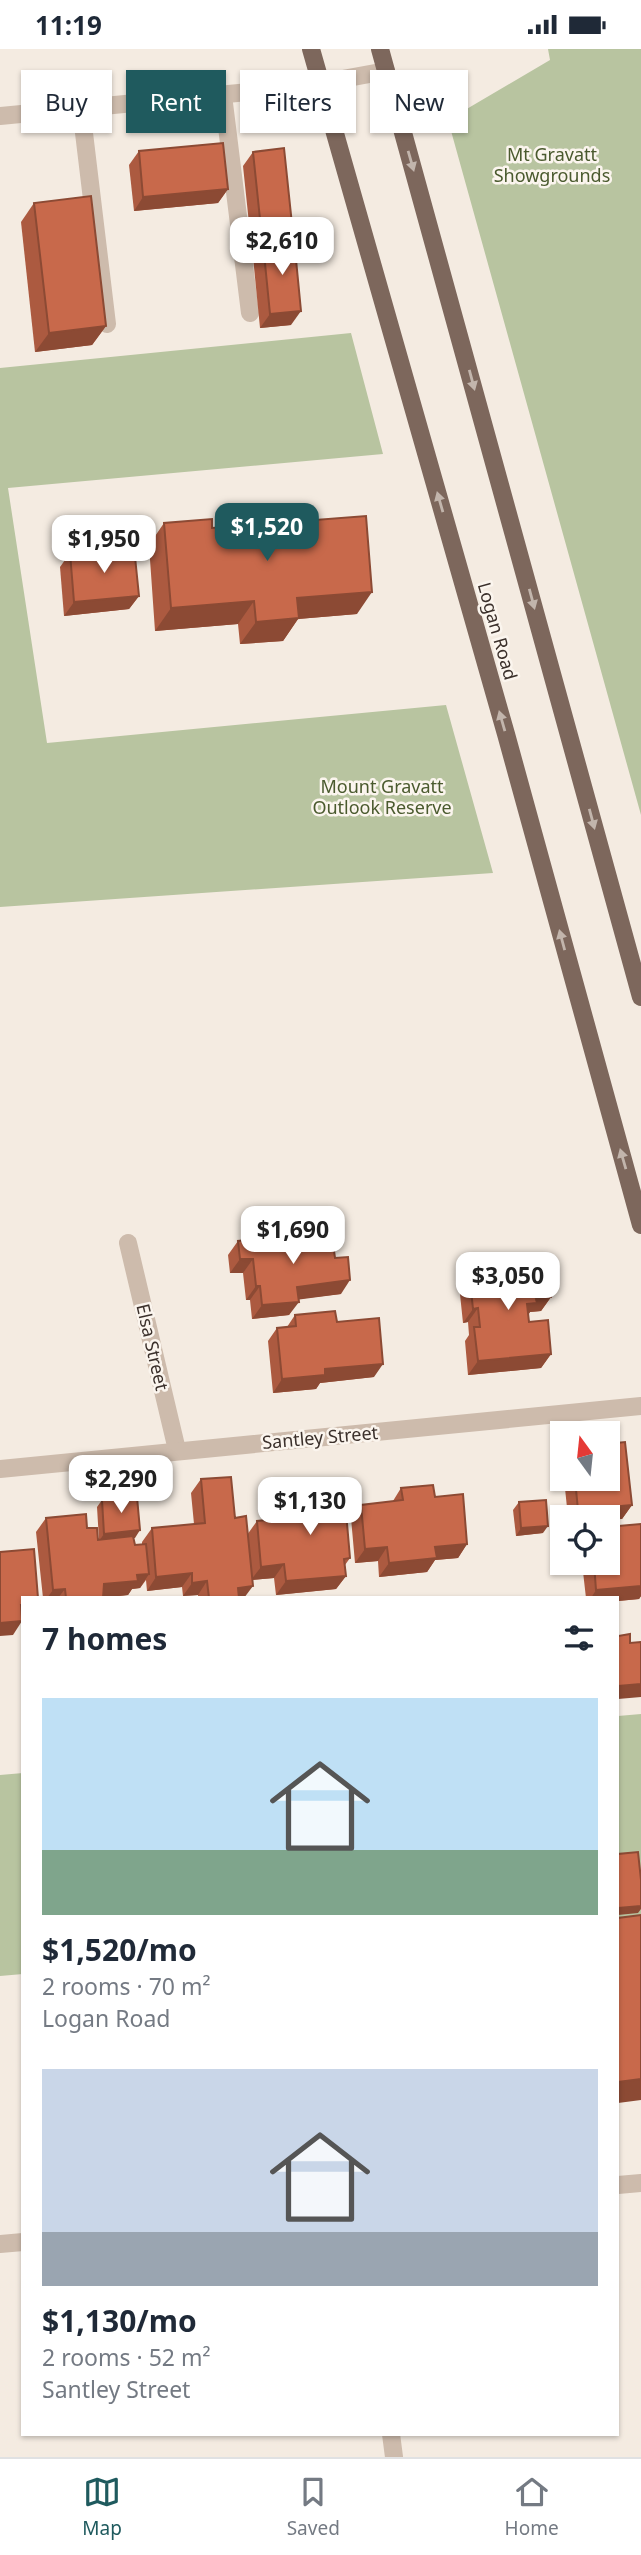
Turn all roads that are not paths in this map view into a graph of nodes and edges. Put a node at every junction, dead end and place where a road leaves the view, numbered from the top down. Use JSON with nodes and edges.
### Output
{"nodes":[{"id":1,"x":311,"y":49,"type":"edge"},
{"id":2,"x":380,"y":49,"type":"edge"},
{"id":3,"x":316,"y":70,"type":"edge"},
{"id":4,"x":386,"y":70,"type":"edge"},
{"id":5,"x":21,"y":114,"type":"edge"},
{"id":6,"x":0,"y":116,"type":"edge"},
{"id":7,"x":226,"y":119,"type":"edge"},
{"id":8,"x":85,"y":133,"type":"edge"},
{"id":9,"x":334,"y":133,"type":"edge"},
{"id":10,"x":403,"y":133,"type":"edge"},
{"id":11,"x":250,"y":313,"type":"dead end"},
{"id":12,"x":107,"y":324,"type":"edge"},
{"id":13,"x":641,"y":997,"type":"edge"},
{"id":14,"x":641,"y":1225,"type":"edge"},
{"id":15,"x":128,"y":1243,"type":"dead end"},
{"id":16,"x":641,"y":1406,"type":"edge"},
{"id":17,"x":177,"y":1450,"type":"junction"},
{"id":18,"x":0,"y":1469,"type":"edge"},
{"id":19,"x":641,"y":2183,"type":"edge"},
{"id":20,"x":619,"y":2185,"type":"edge"},
{"id":21,"x":21,"y":2242,"type":"edge"},
{"id":22,"x":0,"y":2244,"type":"edge"},
{"id":23,"x":391,"y":2436,"type":"edge"},
{"id":24,"x":394,"y":2457,"type":"edge"}],
"edges":[{"from":1,"to":3,"type":"main road","name":"Logan Road"},
{"from":2,"to":4,"type":"main road"},
{"from":5,"to":6,"type":"street"},
{"from":7,"to":11,"type":"street"},
{"from":8,"to":12,"type":"street"},
{"from":14,"to":9,"type":"main road","name":"Logan Road","one_way":true},
{"from":10,"to":13,"type":"main road","one_way":true},
{"from":15,"to":17,"type":"street","name":"Elsa Street"},
{"from":16,"to":17,"type":"street","name":"Santley Street"},
{"from":17,"to":18,"type":"street","name":"Santley Street"},
{"from":19,"to":20,"type":"street"},
{"from":21,"to":22,"type":"street"},
{"from":23,"to":24,"type":"street"}]}
